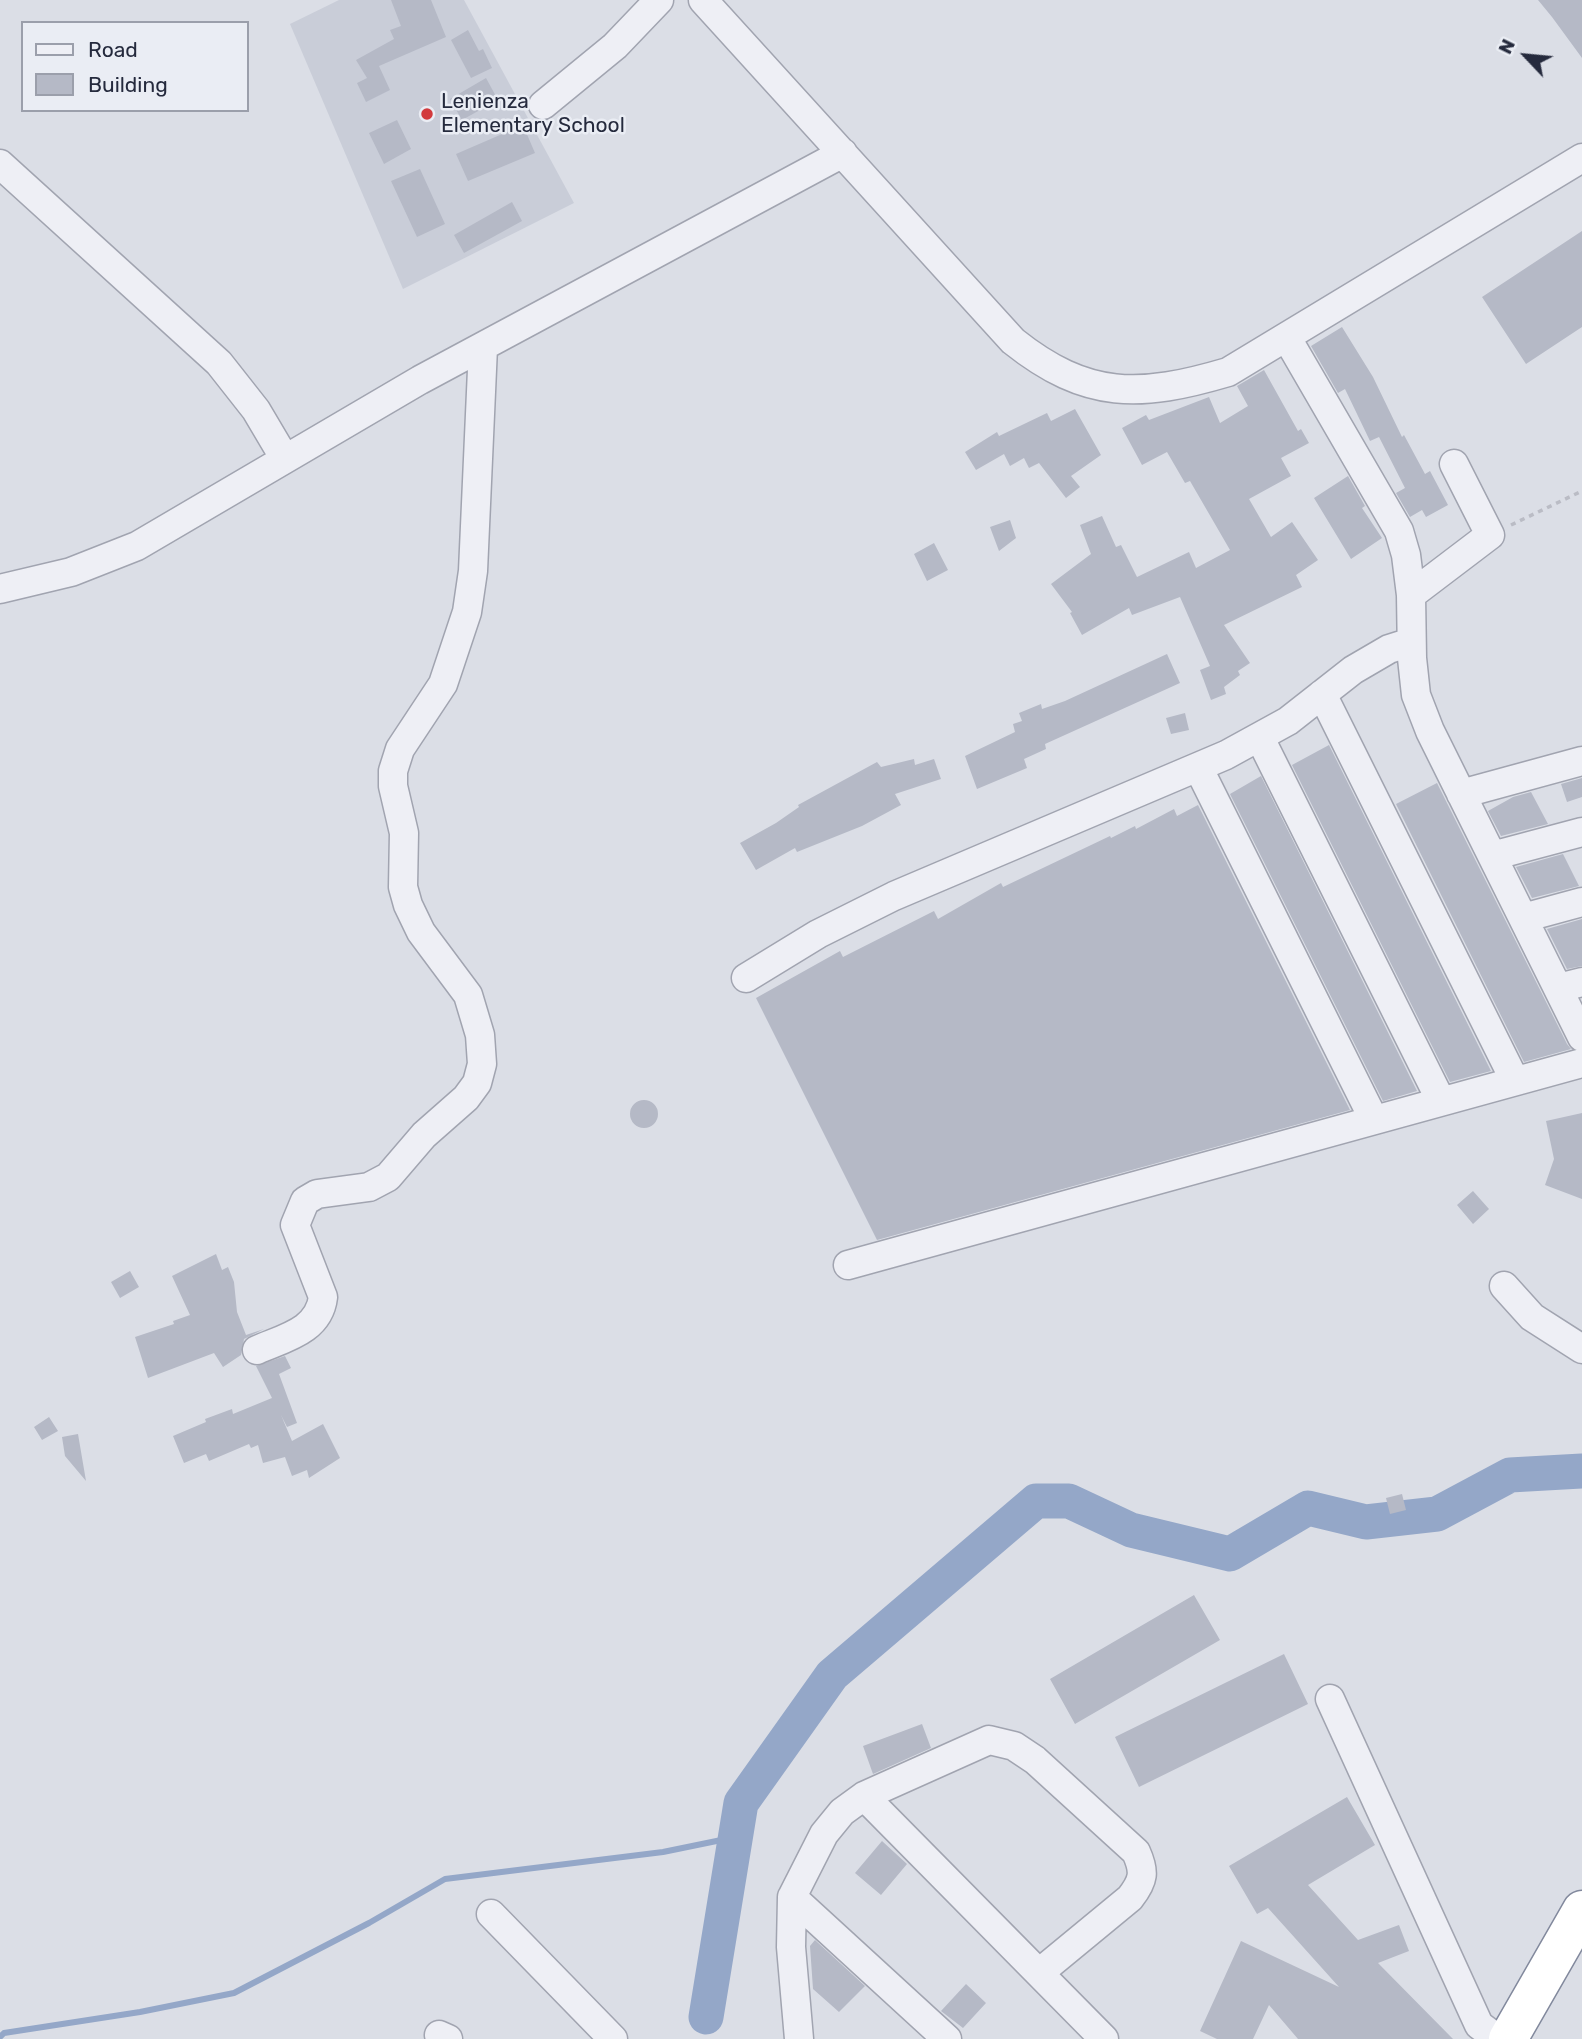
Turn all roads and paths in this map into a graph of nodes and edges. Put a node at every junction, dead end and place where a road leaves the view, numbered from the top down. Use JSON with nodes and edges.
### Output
{"nodes":[{"id":1,"x":659,"y":0,"type":"edge"},
{"id":2,"x":703,"y":0,"type":"edge"},
{"id":3,"x":543,"y":105,"type":"dead end"},
{"id":4,"x":843,"y":153,"type":"junction"},
{"id":5,"x":1582,"y":158,"type":"edge"},
{"id":6,"x":0,"y":164,"type":"edge"},
{"id":7,"x":1287,"y":338,"type":"junction"},
{"id":8,"x":483,"y":347,"type":"junction"},
{"id":9,"x":285,"y":459,"type":"junction"},
{"id":10,"x":1454,"y":464,"type":"dead end"},
{"id":11,"x":1582,"y":491,"type":"edge"},
{"id":12,"x":1490,"y":535,"type":"junction"},
{"id":13,"x":0,"y":589,"type":"edge"},
{"id":14,"x":1411,"y":595,"type":"junction"},
{"id":15,"x":1411,"y":642,"type":"junction"},
{"id":16,"x":1322,"y":694,"type":"junction"},
{"id":17,"x":1260,"y":738,"type":"junction"},
{"id":18,"x":1582,"y":761,"type":"edge"},
{"id":19,"x":1198,"y":767,"type":"junction"},
{"id":20,"x":1461,"y":794,"type":"junction"},
{"id":21,"x":1582,"y":832,"type":"edge"},
{"id":22,"x":1492,"y":856,"type":"junction"},
{"id":23,"x":1582,"y":902,"type":"edge"},
{"id":24,"x":1523,"y":918,"type":"junction"},
{"id":25,"x":746,"y":978,"type":"dead end"},
{"id":26,"x":1570,"y":985,"type":"edge"},
{"id":27,"x":1582,"y":1037,"type":"edge"},
{"id":28,"x":1582,"y":1063,"type":"edge"},
{"id":29,"x":1515,"y":1081,"type":"junction"},
{"id":30,"x":1441,"y":1101,"type":"junction"},
{"id":31,"x":1374,"y":1120,"type":"junction"},
{"id":32,"x":848,"y":1265,"type":"dead end"},
{"id":33,"x":1504,"y":1286,"type":"dead end"},
{"id":34,"x":1582,"y":1349,"type":"edge"},
{"id":35,"x":257,"y":1350,"type":"dead end"},
{"id":36,"x":1330,"y":1699,"type":"dead end"},
{"id":37,"x":864,"y":1796,"type":"junction"},
{"id":38,"x":792,"y":1897,"type":"junction"},
{"id":39,"x":1582,"y":1910,"type":"edge"},
{"id":40,"x":491,"y":1914,"type":"dead end"},
{"id":41,"x":1039,"y":1973,"type":"junction"},
{"id":42,"x":613,"y":2039,"type":"edge"},
{"id":43,"x":799,"y":2039,"type":"edge"},
{"id":44,"x":947,"y":2039,"type":"edge"},
{"id":45,"x":1104,"y":2039,"type":"edge"},
{"id":46,"x":1498,"y":2039,"type":"edge"},
{"id":47,"x":1508,"y":2039,"type":"edge"}],
"edges":[{"from":1,"to":3,"type":"street"},
{"from":2,"to":4,"type":"street"},
{"from":4,"to":7,"type":"street"},
{"from":4,"to":8,"type":"street"},
{"from":5,"to":7,"type":"street"},
{"from":6,"to":9,"type":"street"},
{"from":7,"to":14,"type":"street"},
{"from":8,"to":9,"type":"street"},
{"from":8,"to":35,"type":"street"},
{"from":9,"to":13,"type":"street"},
{"from":10,"to":12,"type":"street"},
{"from":11,"to":12,"type":"path"},
{"from":12,"to":14,"type":"street"},
{"from":14,"to":15,"type":"street"},
{"from":15,"to":16,"type":"street"},
{"from":15,"to":20,"type":"street"},
{"from":16,"to":17,"type":"street"},
{"from":16,"to":29,"type":"street"},
{"from":17,"to":19,"type":"street"},
{"from":17,"to":30,"type":"street"},
{"from":18,"to":20,"type":"street"},
{"from":19,"to":25,"type":"street"},
{"from":19,"to":31,"type":"street"},
{"from":20,"to":22,"type":"street"},
{"from":21,"to":22,"type":"street"},
{"from":22,"to":24,"type":"street"},
{"from":23,"to":24,"type":"street"},
{"from":24,"to":26,"type":"street"},
{"from":26,"to":27,"type":"street"},
{"from":28,"to":29,"type":"street"},
{"from":29,"to":30,"type":"street"},
{"from":30,"to":31,"type":"street"},
{"from":31,"to":32,"type":"street"},
{"from":33,"to":34,"type":"street"},
{"from":36,"to":46,"type":"street"},
{"from":37,"to":38,"type":"street"},
{"from":37,"to":41,"type":"street"},
{"from":37,"to":41,"type":"street"},
{"from":38,"to":43,"type":"street"},
{"from":38,"to":44,"type":"street"},
{"from":39,"to":47,"type":"highway"},
{"from":40,"to":42,"type":"street"},
{"from":41,"to":45,"type":"street"}]}
